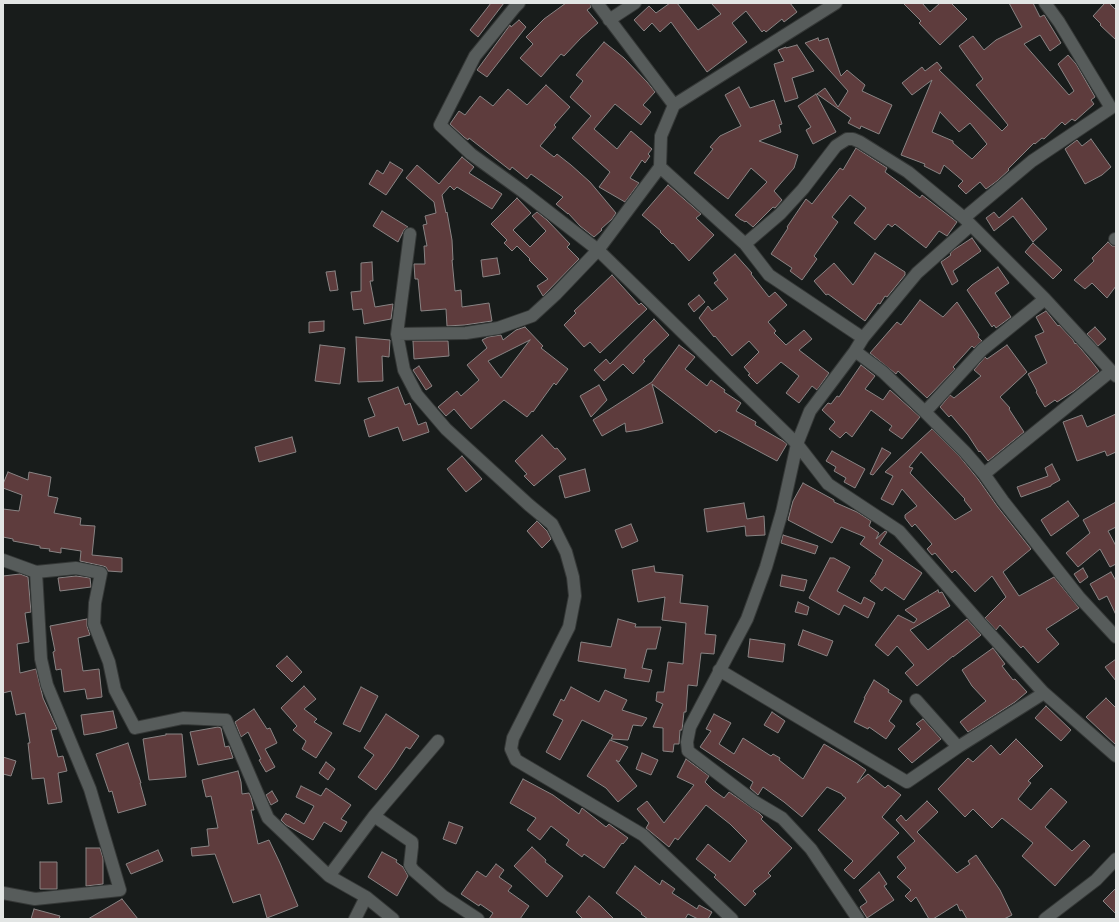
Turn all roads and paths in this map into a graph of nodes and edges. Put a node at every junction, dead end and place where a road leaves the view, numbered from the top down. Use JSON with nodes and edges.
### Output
{"nodes":[{"id":1,"x":519,"y":3,"type":"edge"},
{"id":2,"x":598,"y":3,"type":"edge"},
{"id":3,"x":635,"y":3,"type":"edge"},
{"id":4,"x":836,"y":3,"type":"edge"},
{"id":5,"x":1045,"y":3,"type":"edge"},
{"id":6,"x":609,"y":20,"type":"junction"},
{"id":7,"x":674,"y":105,"type":"junction"},
{"id":8,"x":660,"y":167,"type":"junction"},
{"id":9,"x":967,"y":221,"type":"junction"},
{"id":10,"x":410,"y":234,"type":"dead end"},
{"id":11,"x":745,"y":244,"type":"junction"},
{"id":12,"x":598,"y":250,"type":"junction"},
{"id":13,"x":1045,"y":299,"type":"junction"},
{"id":14,"x":397,"y":334,"type":"junction"},
{"id":15,"x":863,"y":338,"type":"junction"},
{"id":16,"x":855,"y":351,"type":"junction"},
{"id":17,"x":1114,"y":374,"type":"edge"},
{"id":18,"x":926,"y":412,"type":"junction"},
{"id":19,"x":797,"y":444,"type":"junction"},
{"id":20,"x":984,"y":474,"type":"junction"},
{"id":21,"x":3,"y":560,"type":"edge"},
{"id":22,"x":36,"y":572,"type":"junction"},
{"id":23,"x":1116,"y":637,"type":"edge"},
{"id":24,"x":719,"y":670,"type":"junction"},
{"id":25,"x":1044,"y":693,"type":"junction"},
{"id":26,"x":916,"y":700,"type":"dead end"},
{"id":27,"x":438,"y":741,"type":"dead end"},
{"id":28,"x":958,"y":747,"type":"junction"},
{"id":29,"x":1116,"y":756,"type":"edge"},
{"id":30,"x":374,"y":816,"type":"junction"},
{"id":31,"x":1116,"y":859,"type":"edge"},
{"id":32,"x":329,"y":876,"type":"junction"},
{"id":33,"x":3,"y":893,"type":"edge"},
{"id":34,"x":366,"y":898,"type":"junction"},
{"id":35,"x":355,"y":919,"type":"edge"},
{"id":36,"x":393,"y":919,"type":"edge"},
{"id":37,"x":478,"y":919,"type":"edge"},
{"id":38,"x":732,"y":919,"type":"edge"},
{"id":39,"x":858,"y":919,"type":"edge"},
{"id":40,"x":1045,"y":919,"type":"edge"}],
"edges":[{"from":1,"to":12,"type":"street"},
{"from":2,"to":6,"type":"street"},
{"from":3,"to":6,"type":"street"},
{"from":4,"to":7,"type":"street"},
{"from":5,"to":9,"type":"street"},
{"from":6,"to":7,"type":"street"},
{"from":7,"to":8,"type":"street"},
{"from":8,"to":11,"type":"street"},
{"from":8,"to":12,"type":"street"},
{"from":9,"to":11,"type":"street"},
{"from":9,"to":13,"type":"street"},
{"from":9,"to":15,"type":"street"},
{"from":10,"to":14,"type":"street"},
{"from":11,"to":15,"type":"street"},
{"from":12,"to":14,"type":"street"},
{"from":12,"to":19,"type":"street"},
{"from":13,"to":17,"type":"street"},
{"from":13,"to":18,"type":"street"},
{"from":14,"to":38,"type":"street"},
{"from":15,"to":16,"type":"street"},
{"from":16,"to":18,"type":"street"},
{"from":16,"to":19,"type":"street"},
{"from":17,"to":20,"type":"street"},
{"from":18,"to":20,"type":"street"},
{"from":19,"to":24,"type":"street"},
{"from":19,"to":25,"type":"street"},
{"from":20,"to":23,"type":"street"},
{"from":21,"to":22,"type":"street"},
{"from":22,"to":32,"type":"street"},
{"from":22,"to":33,"type":"street"},
{"from":24,"to":28,"type":"street"},
{"from":24,"to":39,"type":"street"},
{"from":25,"to":28,"type":"street"},
{"from":25,"to":29,"type":"street"},
{"from":26,"to":28,"type":"street"},
{"from":27,"to":30,"type":"street"},
{"from":30,"to":32,"type":"street"},
{"from":30,"to":37,"type":"street"},
{"from":31,"to":40,"type":"street"},
{"from":32,"to":34,"type":"street"},
{"from":34,"to":35,"type":"street"},
{"from":34,"to":36,"type":"street"}]}
